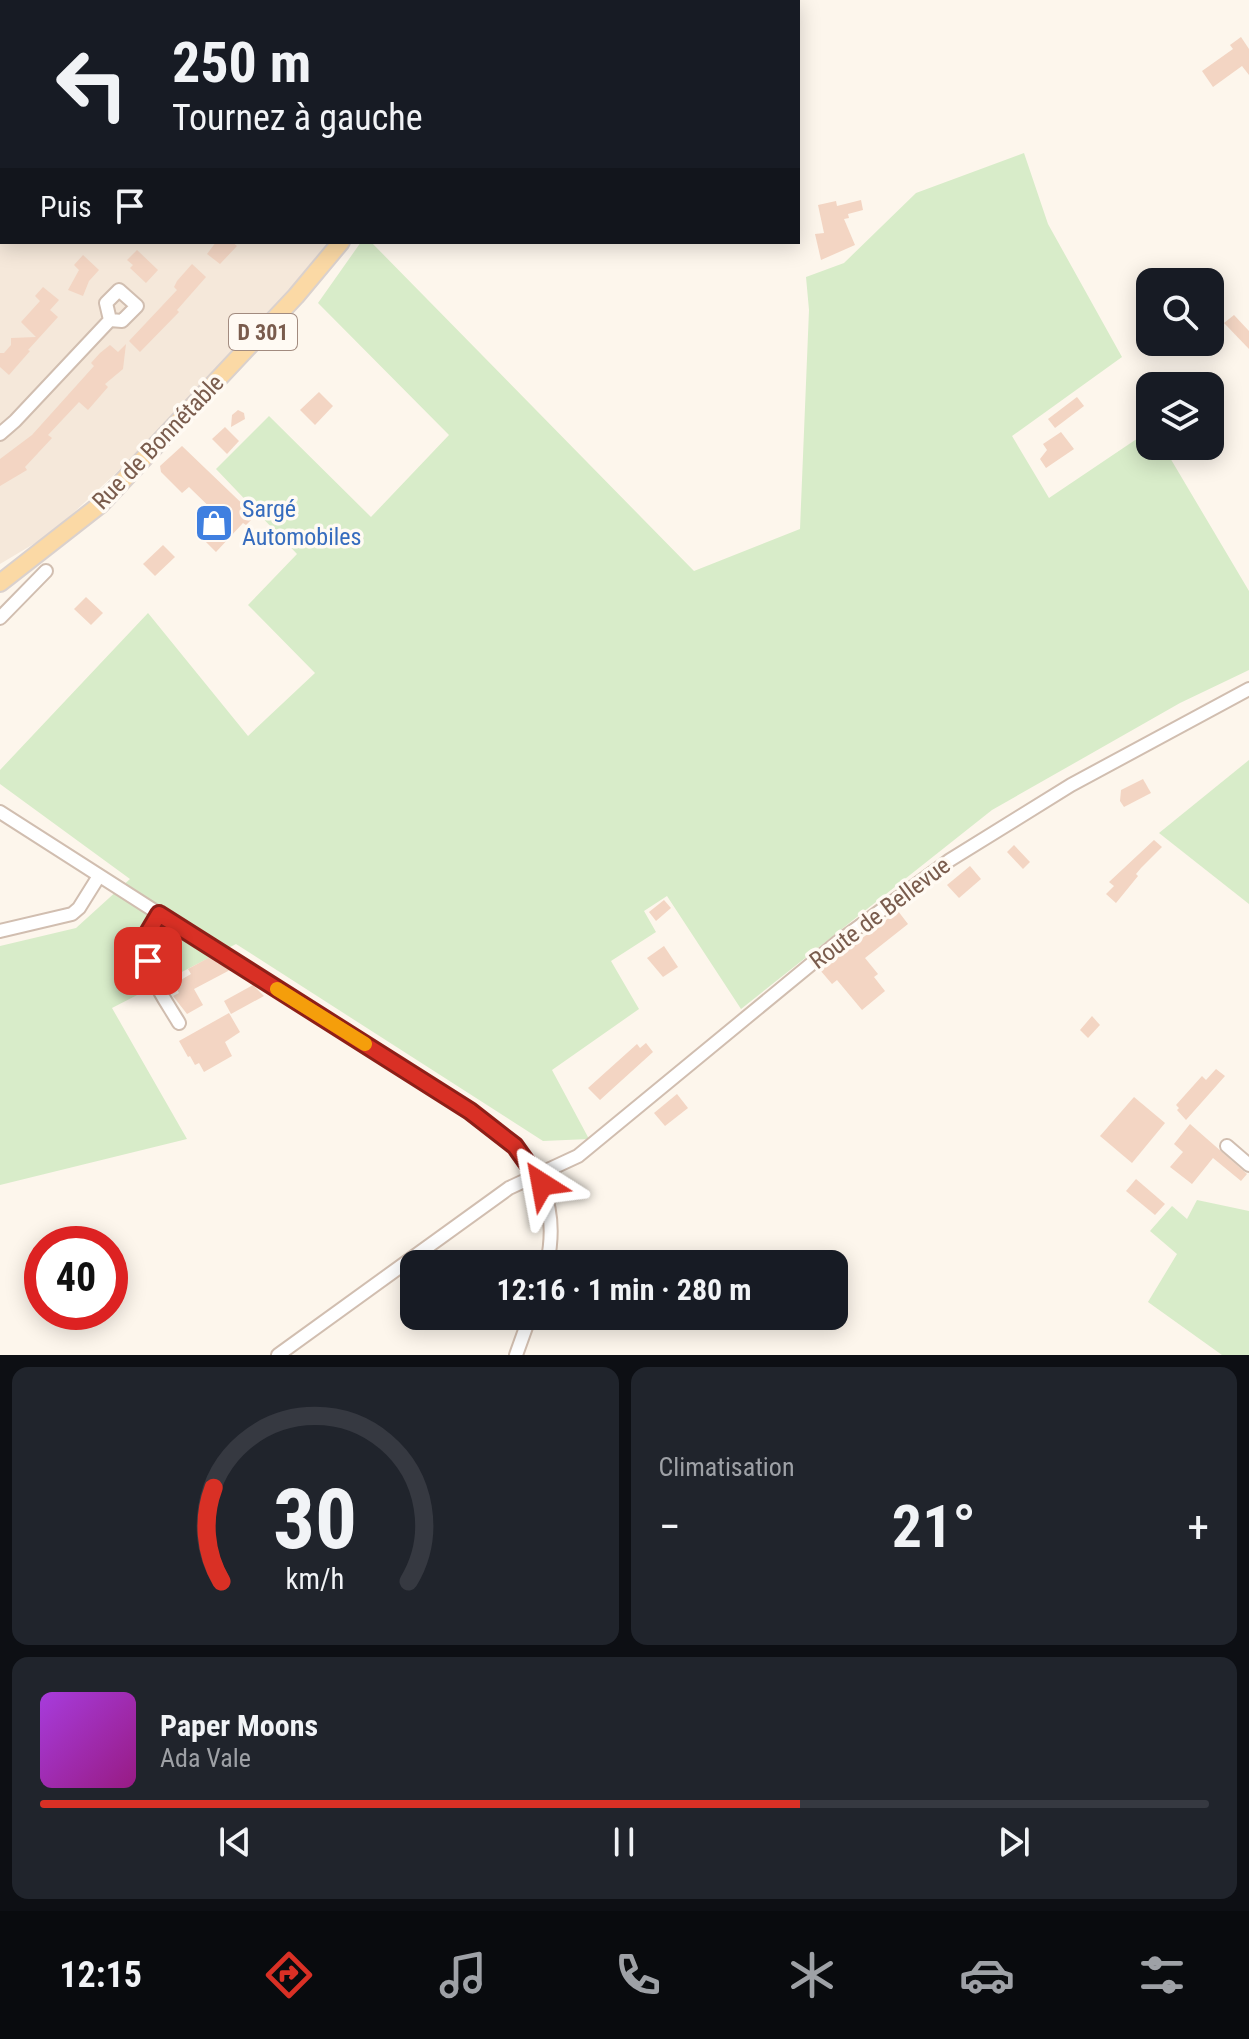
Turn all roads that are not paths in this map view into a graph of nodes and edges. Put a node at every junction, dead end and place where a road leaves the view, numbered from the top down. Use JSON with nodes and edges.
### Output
{"nodes":[{"id":1,"x":339,"y":244,"type":"edge"},
{"id":2,"x":110,"y":320,"type":"dead end"},
{"id":3,"x":0,"y":434,"type":"edge"},
{"id":4,"x":29,"y":560,"type":"junction"},
{"id":5,"x":46,"y":571,"type":"dead end"},
{"id":6,"x":0,"y":574,"type":"edge"},
{"id":7,"x":0,"y":583,"type":"edge"},
{"id":8,"x":0,"y":618,"type":"edge"},
{"id":9,"x":1249,"y":689,"type":"edge"},
{"id":10,"x":0,"y":812,"type":"edge"},
{"id":11,"x":99,"y":876,"type":"junction"},
{"id":12,"x":159,"y":914,"type":"junction"},
{"id":13,"x":0,"y":931,"type":"edge"},
{"id":14,"x":179,"y":1023,"type":"dead end"},
{"id":15,"x":1227,"y":1146,"type":"dead end"},
{"id":16,"x":1249,"y":1165,"type":"edge"},
{"id":17,"x":537,"y":1175,"type":"junction"},
{"id":18,"x":549,"y":1250,"type":"edge"},
{"id":19,"x":525,"y":1330,"type":"edge"},
{"id":20,"x":278,"y":1355,"type":"edge"},
{"id":21,"x":516,"y":1355,"type":"edge"}],
"edges":[{"from":1,"to":4,"type":"main road","name":"Rue de Bonnétable","number":"D 301"},
{"from":2,"to":3,"type":"street"},
{"from":4,"to":6,"type":"main road","number":"D 301"},
{"from":4,"to":7,"type":"main road","number":"D 301"},
{"from":5,"to":8,"type":"street"},
{"from":9,"to":17,"type":"street","name":"Route de Bellevue"},
{"from":10,"to":11,"type":"street"},
{"from":11,"to":12,"type":"street"},
{"from":11,"to":13,"type":"street"},
{"from":12,"to":14,"type":"street"},
{"from":12,"to":17,"type":"street"},
{"from":15,"to":16,"type":"street"},
{"from":17,"to":18,"type":"street"},
{"from":17,"to":20,"type":"street","name":"Route de Bellevue"},
{"from":19,"to":21,"type":"street"}]}
